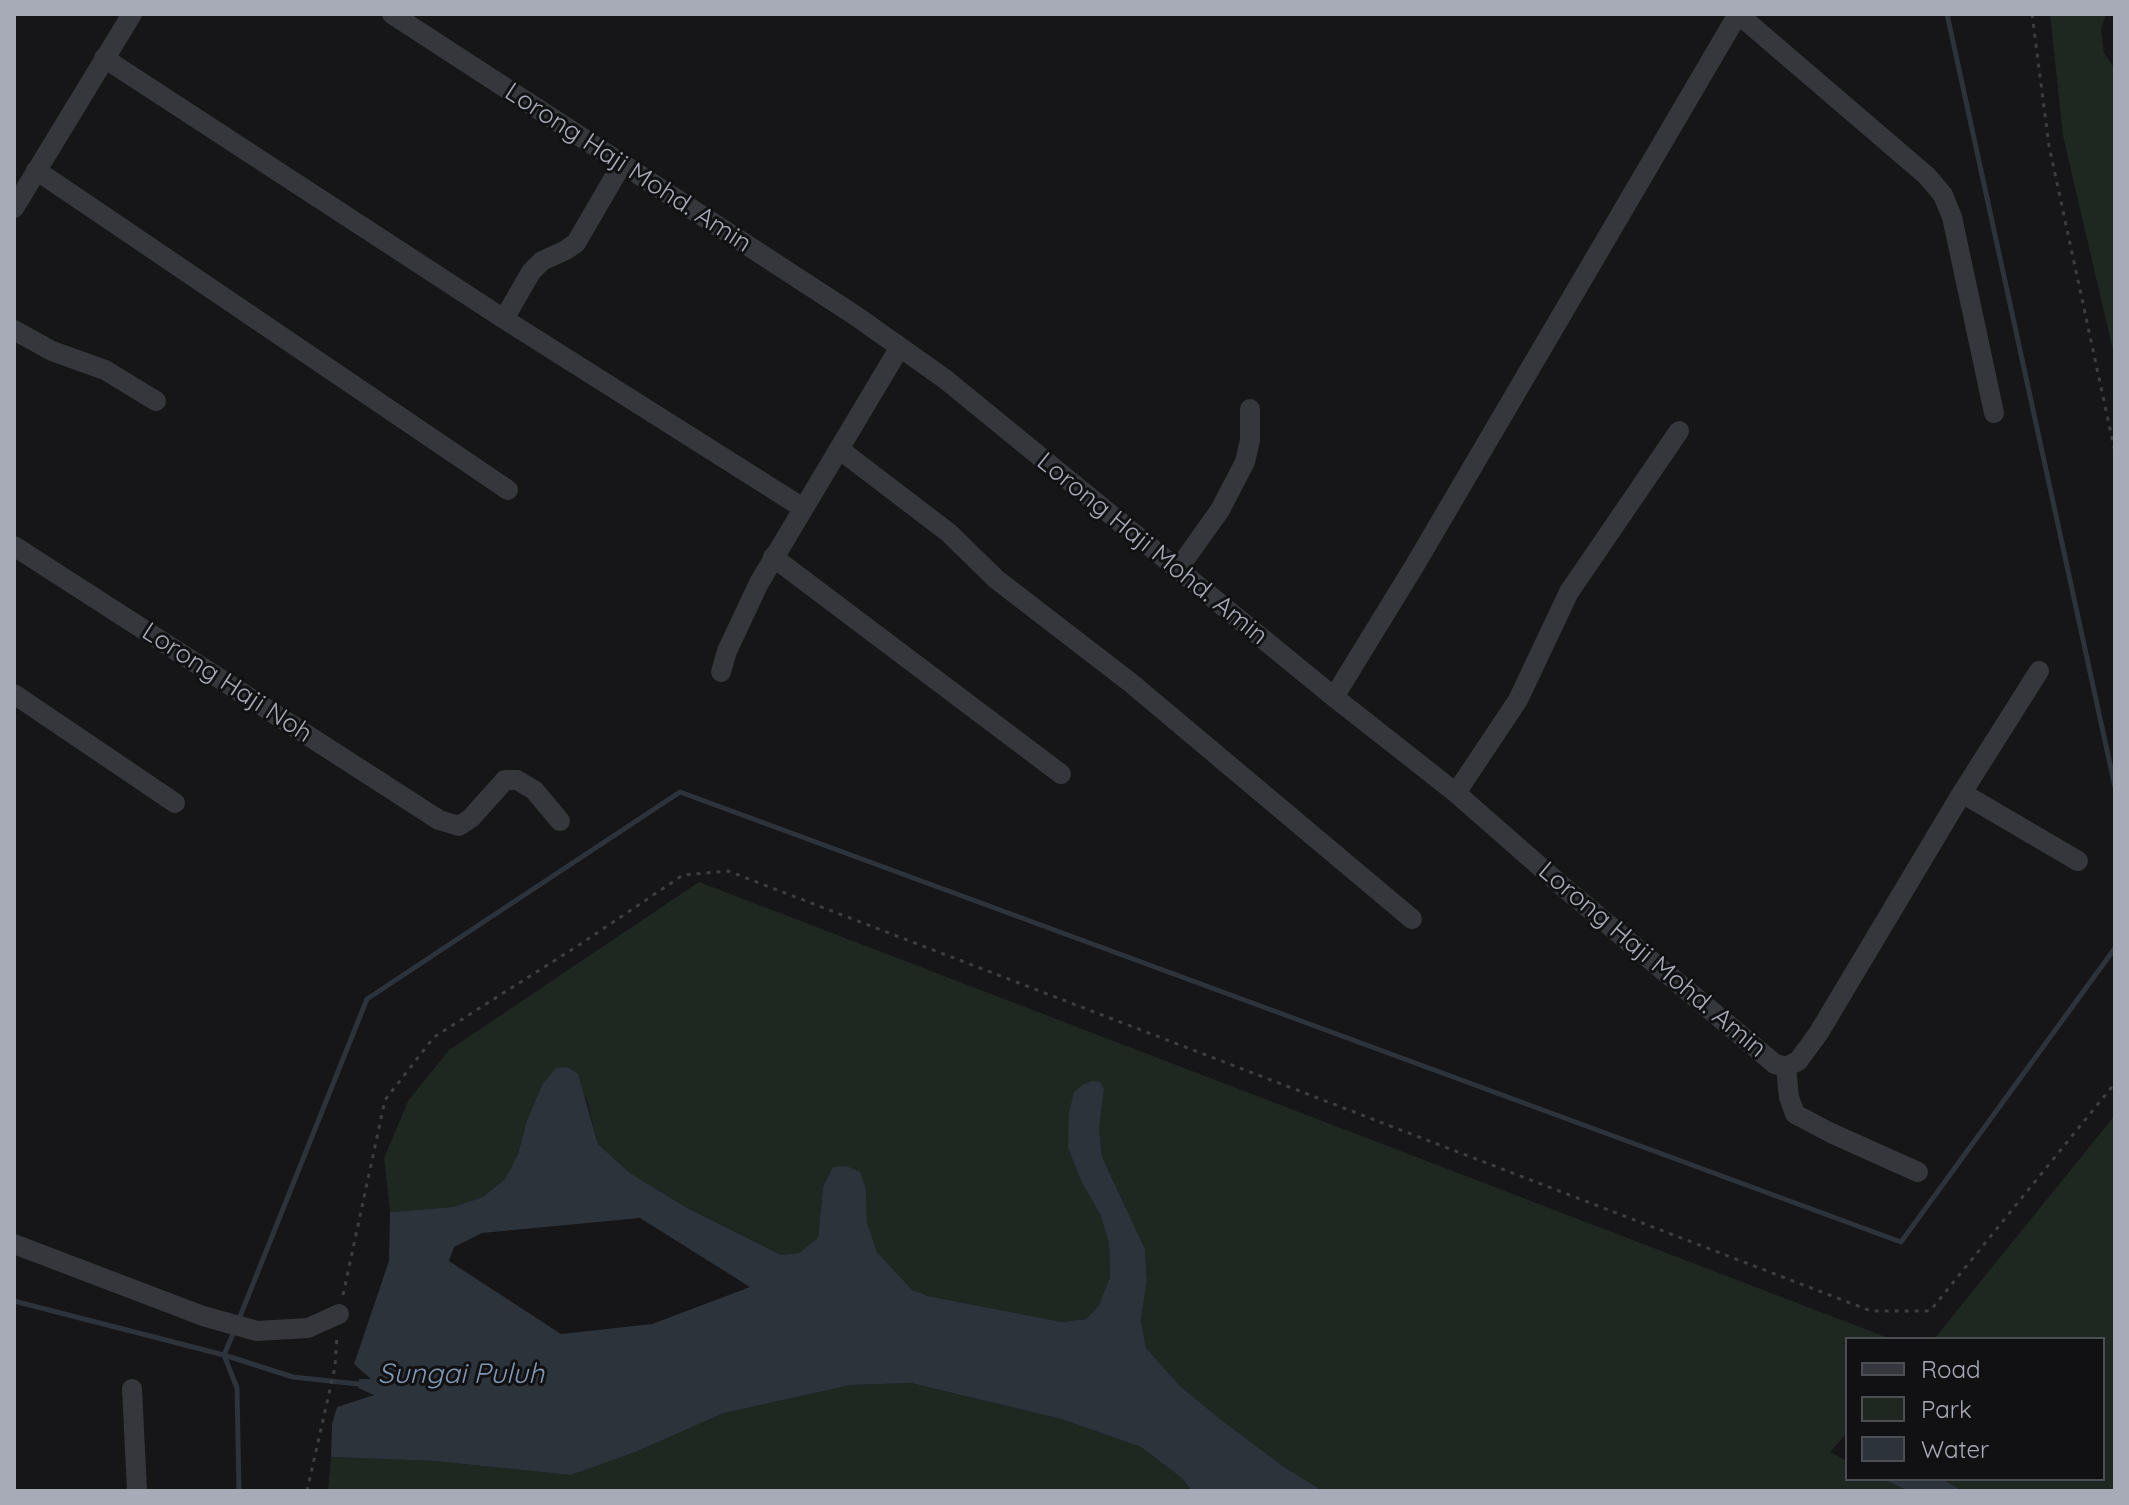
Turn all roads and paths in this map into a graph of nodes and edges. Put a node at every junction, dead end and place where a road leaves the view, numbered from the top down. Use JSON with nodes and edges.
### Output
{"nodes":[{"id":1,"x":132,"y":14,"type":"edge"},
{"id":2,"x":392,"y":14,"type":"edge"},
{"id":3,"x":2032,"y":14,"type":"edge"},
{"id":4,"x":104,"y":58,"type":"junction"},
{"id":5,"x":622,"y":164,"type":"junction"},
{"id":6,"x":36,"y":170,"type":"junction"},
{"id":7,"x":16,"y":201,"type":"edge"},
{"id":8,"x":504,"y":319,"type":"junction"},
{"id":9,"x":14,"y":330,"type":"edge"},
{"id":10,"x":900,"y":347,"type":"junction"},
{"id":11,"x":156,"y":401,"type":"dead end"},
{"id":12,"x":1250,"y":409,"type":"dead end"},
{"id":13,"x":1994,"y":413,"type":"dead end"},
{"id":14,"x":1679,"y":431,"type":"dead end"},
{"id":15,"x":839,"y":449,"type":"junction"},
{"id":16,"x":2115,"y":452,"type":"edge"},
{"id":17,"x":508,"y":490,"type":"dead end"},
{"id":18,"x":803,"y":508,"type":"junction"},
{"id":19,"x":14,"y":546,"type":"edge"},
{"id":20,"x":773,"y":557,"type":"junction"},
{"id":21,"x":1178,"y":569,"type":"junction"},
{"id":22,"x":2039,"y":671,"type":"dead end"},
{"id":23,"x":721,"y":672,"type":"dead end"},
{"id":24,"x":14,"y":694,"type":"edge"},
{"id":25,"x":1334,"y":697,"type":"junction"},
{"id":26,"x":1061,"y":774,"type":"dead end"},
{"id":27,"x":1456,"y":793,"type":"junction"},
{"id":28,"x":1962,"y":793,"type":"junction"},
{"id":29,"x":175,"y":803,"type":"dead end"},
{"id":30,"x":560,"y":821,"type":"dead end"},
{"id":31,"x":2078,"y":861,"type":"dead end"},
{"id":32,"x":1412,"y":919,"type":"dead end"},
{"id":33,"x":1786,"y":1067,"type":"junction"},
{"id":34,"x":2115,"y":1083,"type":"edge"},
{"id":35,"x":1918,"y":1172,"type":"dead end"},
{"id":36,"x":14,"y":1244,"type":"edge"},
{"id":37,"x":339,"y":1314,"type":"junction"},
{"id":38,"x":132,"y":1389,"type":"dead end"},
{"id":39,"x":137,"y":1491,"type":"edge"},
{"id":40,"x":307,"y":1491,"type":"edge"}],
"edges":[{"from":1,"to":4,"type":"street"},
{"from":2,"to":5,"type":"street","name":"Lorong Haji Mohd. Amin"},
{"from":3,"to":16,"type":"path"},
{"from":4,"to":6,"type":"street"},
{"from":4,"to":8,"type":"street"},
{"from":5,"to":8,"type":"street"},
{"from":5,"to":10,"type":"street","name":"Lorong Haji Mohd. Amin"},
{"from":6,"to":7,"type":"street"},
{"from":6,"to":17,"type":"street"},
{"from":8,"to":18,"type":"street"},
{"from":9,"to":11,"type":"street"},
{"from":10,"to":15,"type":"street"},
{"from":10,"to":21,"type":"street","name":"Lorong Haji Mohd. Amin"},
{"from":12,"to":21,"type":"street"},
{"from":13,"to":25,"type":"street"},
{"from":14,"to":27,"type":"street"},
{"from":15,"to":18,"type":"street"},
{"from":15,"to":32,"type":"street"},
{"from":18,"to":20,"type":"street"},
{"from":19,"to":30,"type":"street","name":"Lorong Haji Noh"},
{"from":20,"to":23,"type":"street"},
{"from":20,"to":26,"type":"street"},
{"from":21,"to":25,"type":"street","name":"Lorong Haji Mohd. Amin"},
{"from":22,"to":28,"type":"street","name":"Lorong Haji Mohd. Amin"},
{"from":24,"to":29,"type":"street"},
{"from":25,"to":27,"type":"street","name":"Lorong Haji Mohd. Amin"},
{"from":27,"to":33,"type":"street","name":"Lorong Haji Mohd. Amin"},
{"from":28,"to":31,"type":"street"},
{"from":28,"to":33,"type":"street","name":"Lorong Haji Mohd. Amin"},
{"from":33,"to":35,"type":"street"},
{"from":34,"to":37,"type":"path"},
{"from":36,"to":37,"type":"street"},
{"from":37,"to":40,"type":"path"},
{"from":38,"to":39,"type":"street"}]}
